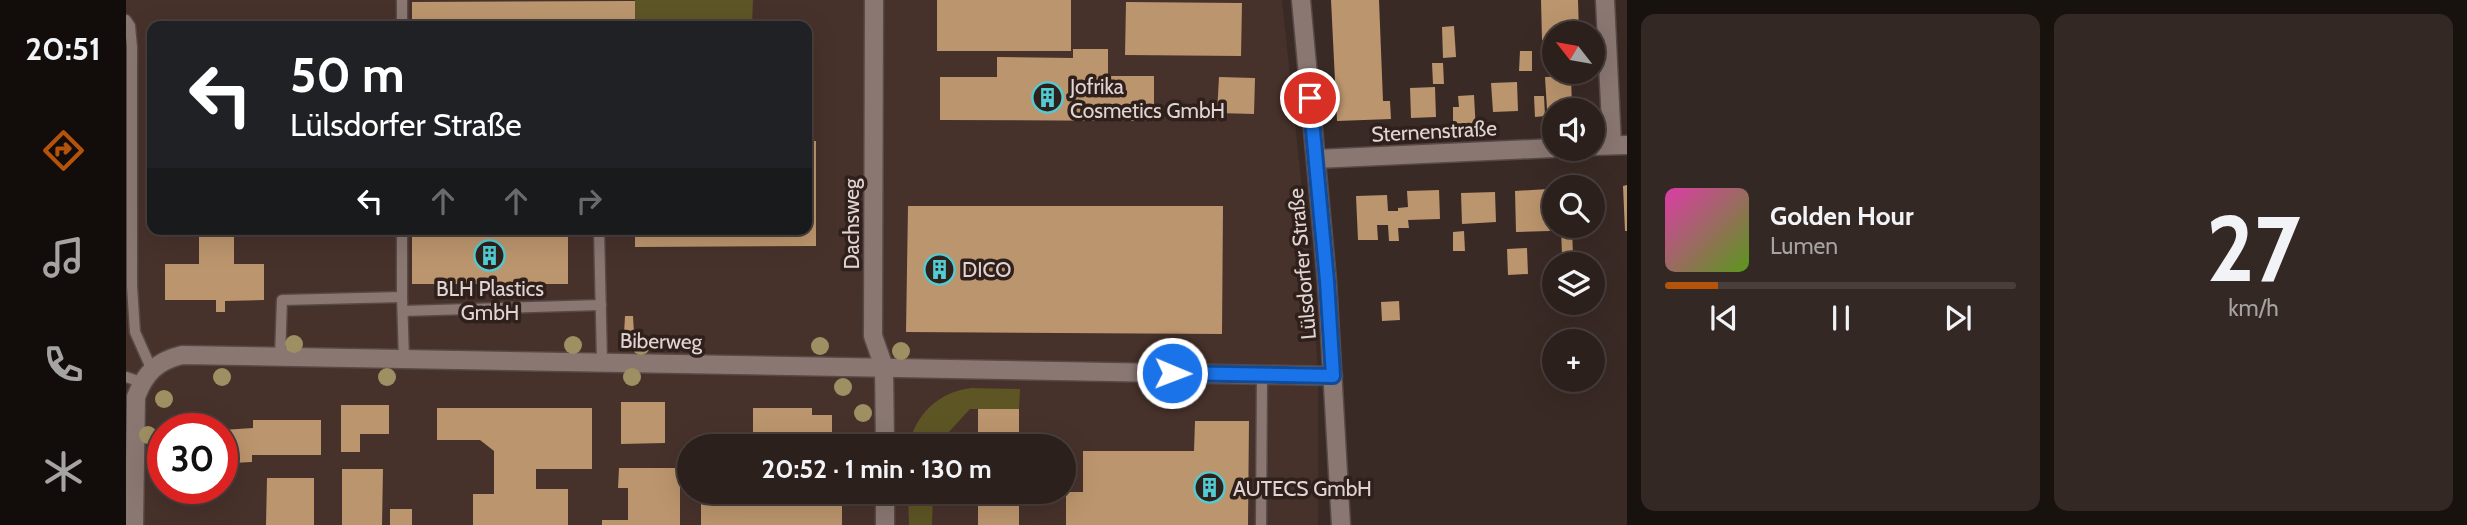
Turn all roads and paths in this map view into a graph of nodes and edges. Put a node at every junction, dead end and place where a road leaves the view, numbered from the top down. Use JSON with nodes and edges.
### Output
{"nodes":[{"id":1,"x":402,"y":0,"type":"edge"},
{"id":2,"x":874,"y":0,"type":"edge"},
{"id":3,"x":1301,"y":0,"type":"edge"},
{"id":4,"x":1605,"y":0,"type":"edge"},
{"id":5,"x":126,"y":20,"type":"edge"},
{"id":6,"x":402,"y":21,"type":"edge"},
{"id":7,"x":1620,"y":145,"type":"edge"},
{"id":8,"x":1542,"y":149,"type":"edge"},
{"id":9,"x":1316,"y":159,"type":"junction"},
{"id":10,"x":402,"y":235,"type":"edge"},
{"id":11,"x":599,"y":235,"type":"edge"},
{"id":12,"x":402,"y":297,"type":"junction"},
{"id":13,"x":601,"y":305,"type":"junction"},
{"id":14,"x":402,"y":312,"type":"junction"},
{"id":15,"x":280,"y":356,"type":"junction"},
{"id":16,"x":404,"y":359,"type":"junction"},
{"id":17,"x":601,"y":362,"type":"junction"},
{"id":18,"x":884,"y":367,"type":"junction"},
{"id":19,"x":1262,"y":375,"type":"junction"},
{"id":20,"x":139,"y":376,"type":"edge"},
{"id":21,"x":1333,"y":376,"type":"junction"},
{"id":22,"x":885,"y":434,"type":"edge"},
{"id":23,"x":885,"y":504,"type":"edge"},
{"id":24,"x":134,"y":525,"type":"edge"},
{"id":25,"x":885,"y":525,"type":"edge"},
{"id":26,"x":1261,"y":525,"type":"edge"},
{"id":27,"x":1341,"y":525,"type":"edge"}],
"edges":[{"from":1,"to":6,"type":"lane"},
{"from":2,"to":18,"type":"street","name":"Dachsweg"},
{"from":3,"to":9,"type":"street","name":"Lülsdorfer Straße"},
{"from":4,"to":7,"type":"street"},
{"from":5,"to":20,"type":"lane"},
{"from":8,"to":9,"type":"street","name":"Sternenstraße"},
{"from":9,"to":21,"type":"street","name":"Lülsdorfer Straße"},
{"from":10,"to":12,"type":"lane"},
{"from":11,"to":13,"type":"lane"},
{"from":12,"to":14,"type":"lane"},
{"from":12,"to":15,"type":"lane"},
{"from":13,"to":14,"type":"lane"},
{"from":13,"to":17,"type":"lane"},
{"from":14,"to":16,"type":"lane"},
{"from":15,"to":16,"type":"street","name":"Biberweg"},
{"from":15,"to":20,"type":"street","name":"Biberweg"},
{"from":16,"to":17,"type":"street","name":"Biberweg"},
{"from":17,"to":18,"type":"street","name":"Biberweg"},
{"from":18,"to":19,"type":"street","name":"Biberweg"},
{"from":18,"to":22,"type":"street","name":"Dachsweg"},
{"from":19,"to":21,"type":"street","name":"Biberweg"},
{"from":19,"to":26,"type":"lane"},
{"from":20,"to":24,"type":"street"},
{"from":21,"to":27,"type":"street","name":"Lülsdorfer Straße"},
{"from":23,"to":25,"type":"street"}]}
